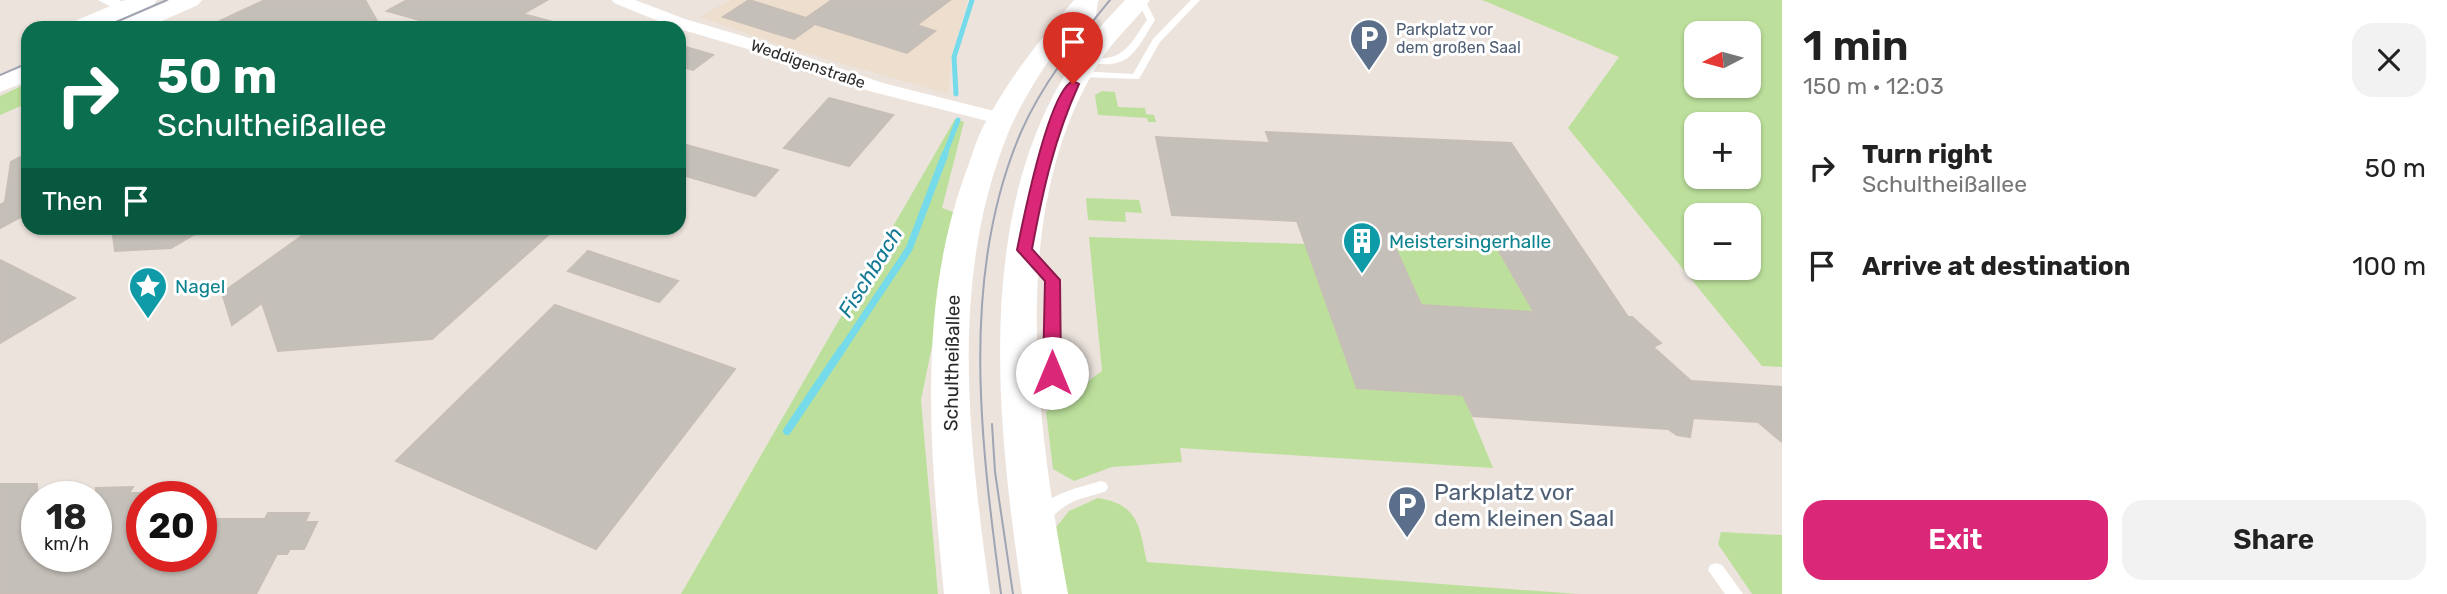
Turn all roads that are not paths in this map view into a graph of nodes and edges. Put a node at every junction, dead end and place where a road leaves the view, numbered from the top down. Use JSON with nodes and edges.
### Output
{"nodes":[{"id":1,"x":190,"y":0,"type":"edge"},
{"id":2,"x":621,"y":0,"type":"edge"},
{"id":3,"x":1087,"y":0,"type":"edge"},
{"id":4,"x":1094,"y":0,"type":"edge"},
{"id":5,"x":1140,"y":0,"type":"edge"},
{"id":6,"x":1196,"y":0,"type":"edge"},
{"id":7,"x":125,"y":9,"type":"edge"},
{"id":8,"x":96,"y":21,"type":"edge"},
{"id":9,"x":675,"y":21,"type":"edge"},
{"id":10,"x":686,"y":25,"type":"edge"},
{"id":11,"x":21,"y":53,"type":"edge"},
{"id":12,"x":0,"y":62,"type":"edge"},
{"id":13,"x":1084,"y":66,"type":"junction"},
{"id":14,"x":21,"y":74,"type":"edge"},
{"id":15,"x":0,"y":84,"type":"edge"},
{"id":16,"x":999,"y":118,"type":"junction"},
{"id":17,"x":1101,"y":487,"type":"dead end"},
{"id":18,"x":1032,"y":525,"type":"junction"},
{"id":19,"x":1716,"y":570,"type":"dead end"},
{"id":20,"x":967,"y":594,"type":"edge"},
{"id":21,"x":1045,"y":594,"type":"edge"},
{"id":22,"x":1735,"y":594,"type":"edge"}],
"edges":[{"from":1,"to":7,"type":"main road"},
{"from":2,"to":9,"type":"street","name":"Weddigenstraße"},
{"from":3,"to":16,"type":"main road","name":"Schultheißallee"},
{"from":4,"to":13,"type":"lane"},
{"from":5,"to":13,"type":"main road"},
{"from":6,"to":13,"type":"lane"},
{"from":7,"to":8,"type":"main road"},
{"from":10,"to":16,"type":"street","name":"Weddigenstraße"},
{"from":11,"to":12,"type":"main road"},
{"from":13,"to":18,"type":"main road"},
{"from":14,"to":15,"type":"main road"},
{"from":16,"to":20,"type":"main road","name":"Schultheißallee"},
{"from":17,"to":18,"type":"lane"},
{"from":18,"to":21,"type":"main road"},
{"from":19,"to":22,"type":"lane"}]}
